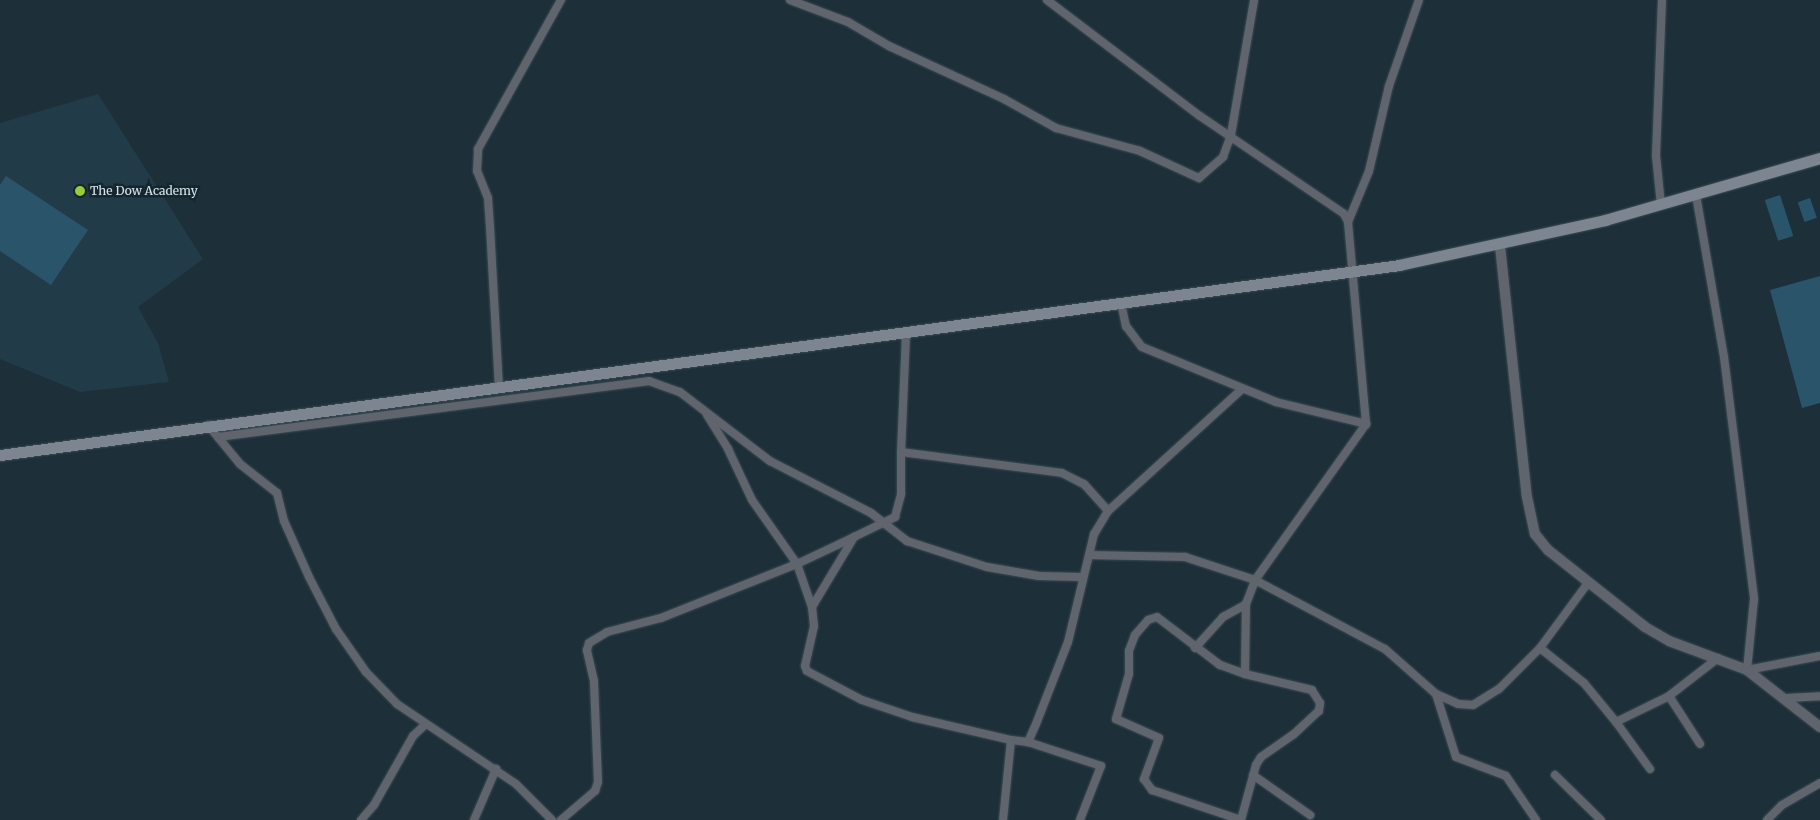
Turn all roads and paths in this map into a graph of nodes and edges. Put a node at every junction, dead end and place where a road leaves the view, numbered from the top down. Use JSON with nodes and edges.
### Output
{"nodes":[{"id":1,"x":561,"y":0,"type":"edge"},
{"id":2,"x":790,"y":0,"type":"edge"},
{"id":3,"x":1047,"y":0,"type":"edge"},
{"id":4,"x":1254,"y":0,"type":"edge"},
{"id":5,"x":1420,"y":0,"type":"edge"},
{"id":6,"x":1662,"y":0,"type":"edge"},
{"id":7,"x":1232,"y":135,"type":"junction"},
{"id":8,"x":1820,"y":158,"type":"edge"},
{"id":9,"x":1696,"y":195,"type":"junction"},
{"id":10,"x":1661,"y":205,"type":"junction"},
{"id":11,"x":1348,"y":222,"type":"junction"},
{"id":12,"x":1500,"y":246,"type":"junction"},
{"id":13,"x":1350,"y":272,"type":"junction"},
{"id":14,"x":1121,"y":303,"type":"junction"},
{"id":15,"x":906,"y":334,"type":"junction"},
{"id":16,"x":499,"y":388,"type":"junction"},
{"id":17,"x":1242,"y":389,"type":"junction"},
{"id":18,"x":706,"y":414,"type":"junction"},
{"id":19,"x":1366,"y":424,"type":"junction"},
{"id":20,"x":208,"y":425,"type":"junction"},
{"id":21,"x":218,"y":437,"type":"junction"},
{"id":22,"x":901,"y":452,"type":"junction"},
{"id":23,"x":0,"y":455,"type":"edge"},
{"id":24,"x":1108,"y":511,"type":"junction"},
{"id":25,"x":884,"y":524,"type":"junction"},
{"id":26,"x":854,"y":537,"type":"junction"},
{"id":27,"x":1089,"y":555,"type":"junction"},
{"id":28,"x":797,"y":564,"type":"junction"},
{"id":29,"x":1082,"y":577,"type":"junction"},
{"id":30,"x":1255,"y":580,"type":"junction"},
{"id":31,"x":1588,"y":583,"type":"junction"},
{"id":32,"x":1246,"y":604,"type":"junction"},
{"id":33,"x":812,"y":607,"type":"junction"},
{"id":34,"x":1195,"y":648,"type":"junction"},
{"id":35,"x":1540,"y":648,"type":"junction"},
{"id":36,"x":1820,"y":656,"type":"edge"},
{"id":37,"x":1718,"y":658,"type":"junction"},
{"id":38,"x":1747,"y":670,"type":"junction"},
{"id":39,"x":1245,"y":674,"type":"junction"},
{"id":40,"x":1436,"y":694,"type":"junction"},
{"id":41,"x":1669,"y":696,"type":"junction"},
{"id":42,"x":1820,"y":696,"type":"edge"},
{"id":43,"x":1787,"y":698,"type":"junction"},
{"id":44,"x":1616,"y":722,"type":"junction"},
{"id":45,"x":424,"y":725,"type":"junction"},
{"id":46,"x":1820,"y":727,"type":"edge"},
{"id":47,"x":1011,"y":740,"type":"junction"},
{"id":48,"x":1028,"y":742,"type":"junction"},
{"id":49,"x":1700,"y":744,"type":"dead end"},
{"id":50,"x":496,"y":769,"type":"junction"},
{"id":51,"x":1650,"y":769,"type":"dead end"},
{"id":52,"x":1253,"y":775,"type":"junction"},
{"id":53,"x":1556,"y":775,"type":"dead end"},
{"id":54,"x":1820,"y":783,"type":"edge"},
{"id":55,"x":1310,"y":816,"type":"dead end"},
{"id":56,"x":1774,"y":816,"type":"edge"},
{"id":57,"x":361,"y":820,"type":"edge"},
{"id":58,"x":474,"y":820,"type":"edge"},
{"id":59,"x":552,"y":820,"type":"edge"},
{"id":60,"x":561,"y":820,"type":"edge"},
{"id":61,"x":1003,"y":820,"type":"edge"},
{"id":62,"x":1080,"y":820,"type":"edge"},
{"id":63,"x":1536,"y":820,"type":"edge"},
{"id":64,"x":1601,"y":820,"type":"edge"},
{"id":65,"x":1767,"y":820,"type":"edge"}],
"edges":[{"from":1,"to":16,"type":"street"},
{"from":2,"to":7,"type":"street"},
{"from":3,"to":7,"type":"street"},
{"from":4,"to":7,"type":"street"},
{"from":5,"to":11,"type":"street"},
{"from":6,"to":10,"type":"street"},
{"from":7,"to":11,"type":"street"},
{"from":8,"to":9,"type":"main road"},
{"from":9,"to":10,"type":"main road"},
{"from":9,"to":38,"type":"street"},
{"from":10,"to":12,"type":"main road"},
{"from":11,"to":13,"type":"street"},
{"from":12,"to":13,"type":"main road"},
{"from":12,"to":31,"type":"street"},
{"from":13,"to":14,"type":"main road"},
{"from":13,"to":19,"type":"street"},
{"from":14,"to":15,"type":"main road"},
{"from":14,"to":17,"type":"street"},
{"from":15,"to":16,"type":"main road"},
{"from":15,"to":22,"type":"street"},
{"from":16,"to":20,"type":"main road"},
{"from":17,"to":19,"type":"street"},
{"from":17,"to":24,"type":"street"},
{"from":18,"to":21,"type":"street"},
{"from":18,"to":25,"type":"street"},
{"from":18,"to":28,"type":"street"},
{"from":19,"to":30,"type":"street"},
{"from":20,"to":21,"type":"street"},
{"from":20,"to":23,"type":"main road"},
{"from":21,"to":45,"type":"street"},
{"from":22,"to":24,"type":"street"},
{"from":22,"to":25,"type":"street"},
{"from":24,"to":27,"type":"street"},
{"from":25,"to":26,"type":"street"},
{"from":25,"to":29,"type":"street"},
{"from":26,"to":28,"type":"street"},
{"from":26,"to":33,"type":"street"},
{"from":27,"to":29,"type":"street"},
{"from":27,"to":30,"type":"street"},
{"from":28,"to":33,"type":"street"},
{"from":28,"to":60,"type":"street"},
{"from":29,"to":48,"type":"street"},
{"from":30,"to":32,"type":"street"},
{"from":30,"to":40,"type":"street"},
{"from":31,"to":35,"type":"street"},
{"from":31,"to":37,"type":"street"},
{"from":32,"to":34,"type":"street"},
{"from":32,"to":39,"type":"street"},
{"from":33,"to":47,"type":"street"},
{"from":34,"to":39,"type":"street"},
{"from":34,"to":52,"type":"street"},
{"from":35,"to":40,"type":"street"},
{"from":35,"to":44,"type":"street"},
{"from":36,"to":38,"type":"street"},
{"from":37,"to":38,"type":"street"},
{"from":37,"to":41,"type":"street"},
{"from":38,"to":43,"type":"street"},
{"from":39,"to":52,"type":"street"},
{"from":40,"to":63,"type":"street"},
{"from":41,"to":44,"type":"street"},
{"from":41,"to":49,"type":"street"},
{"from":42,"to":43,"type":"street"},
{"from":43,"to":46,"type":"street"},
{"from":44,"to":51,"type":"street"},
{"from":45,"to":50,"type":"street"},
{"from":45,"to":57,"type":"street"},
{"from":47,"to":48,"type":"street"},
{"from":47,"to":61,"type":"street"},
{"from":48,"to":62,"type":"street"},
{"from":50,"to":58,"type":"street"},
{"from":50,"to":59,"type":"street"},
{"from":52,"to":55,"type":"street"},
{"from":53,"to":64,"type":"street"},
{"from":54,"to":56,"type":"street"},
{"from":56,"to":65,"type":"street"}]}
